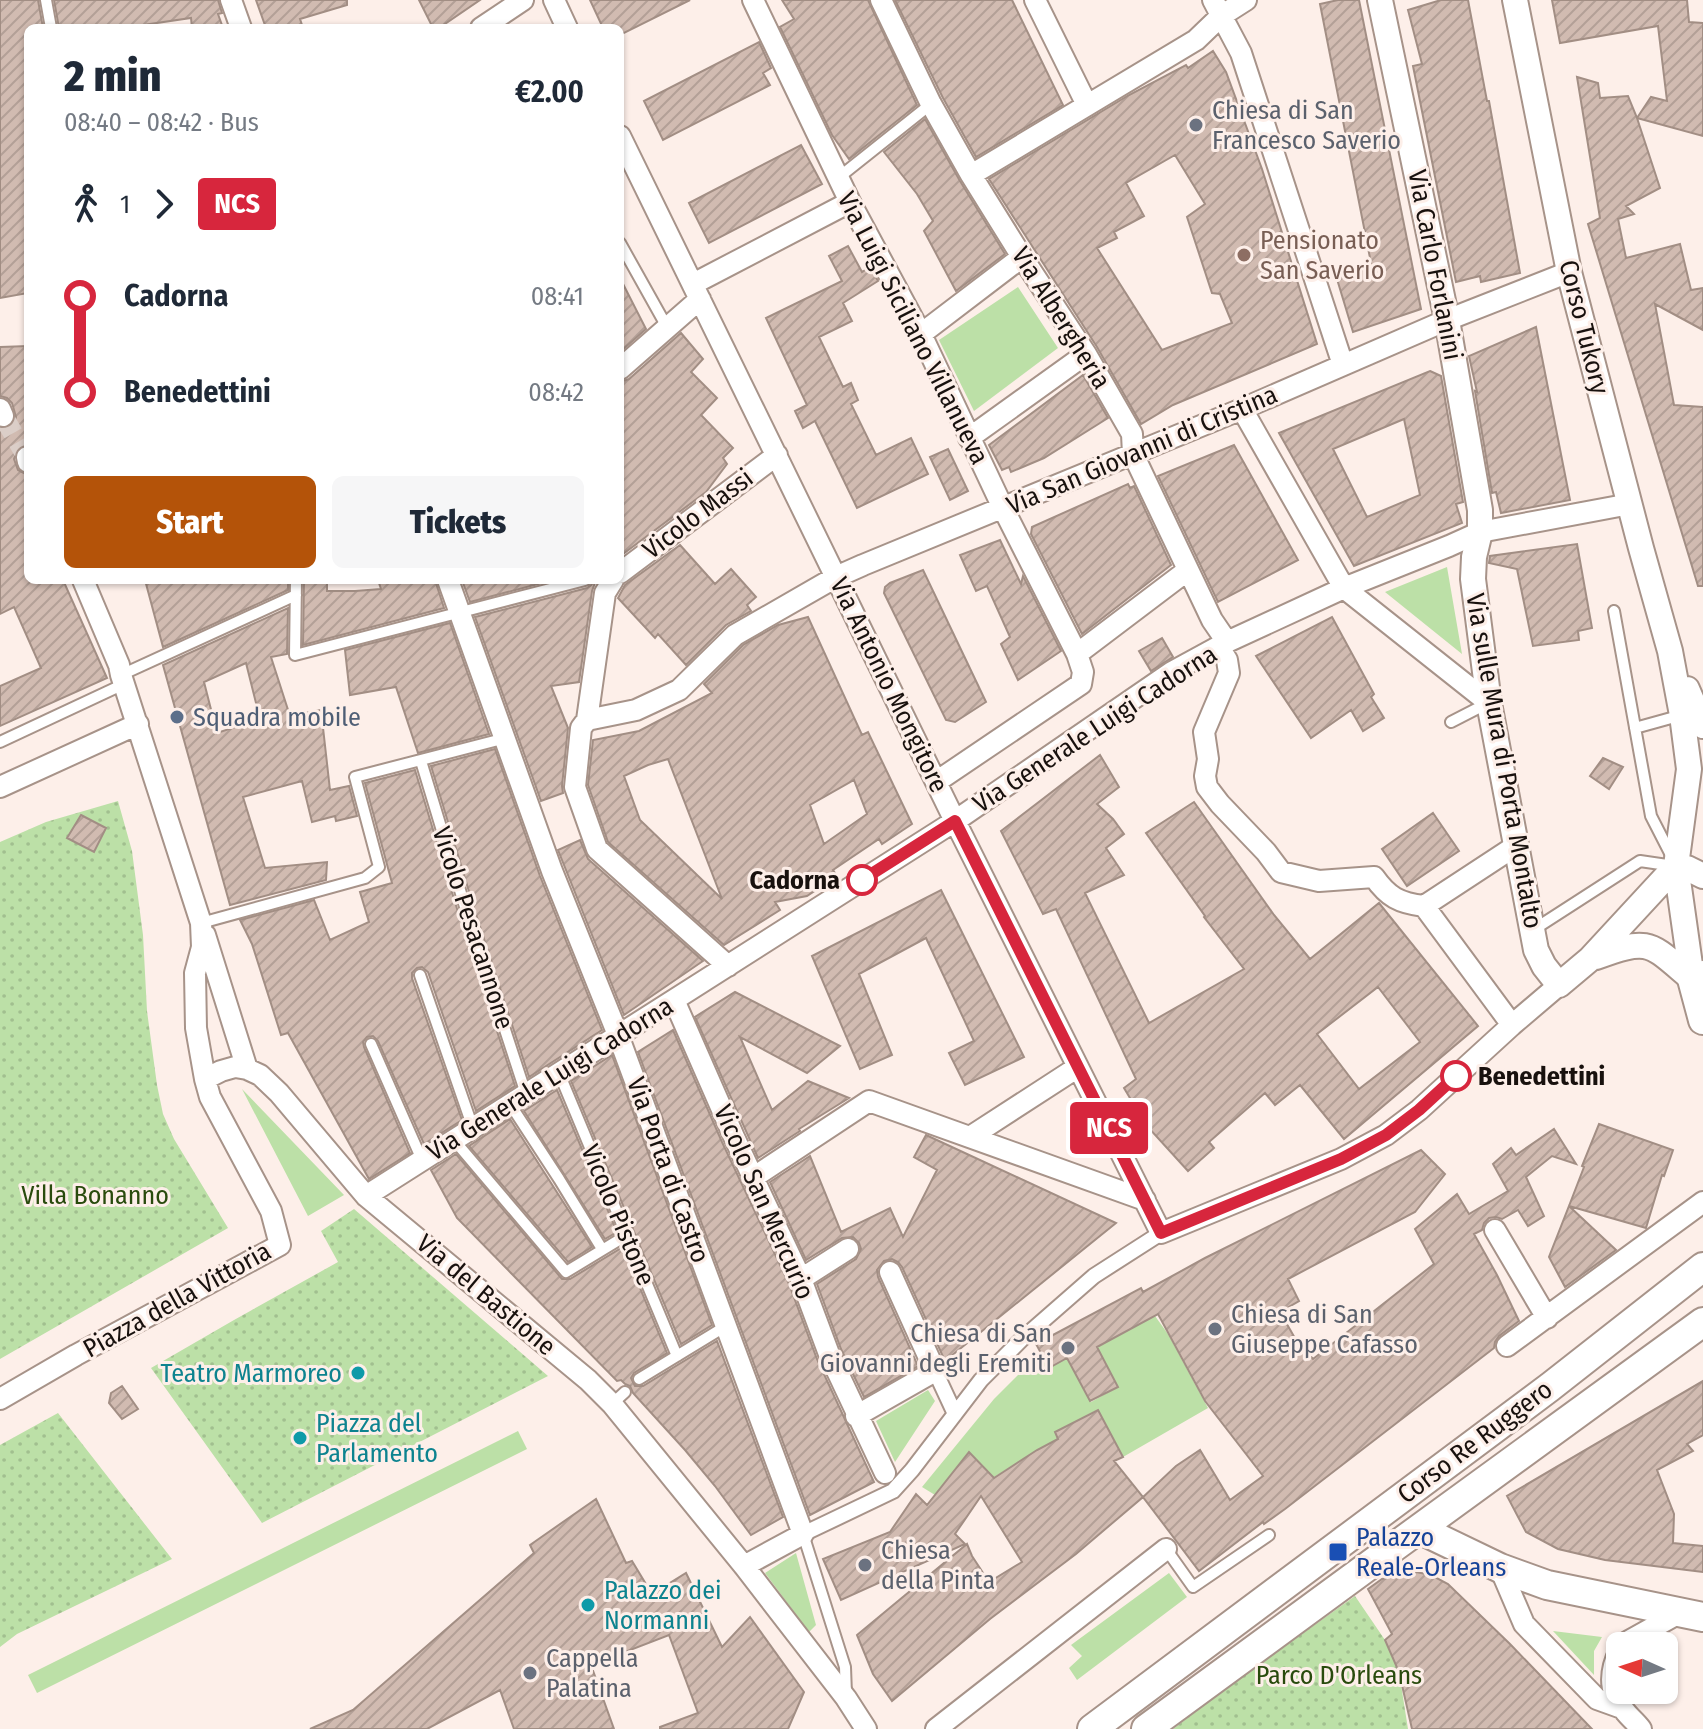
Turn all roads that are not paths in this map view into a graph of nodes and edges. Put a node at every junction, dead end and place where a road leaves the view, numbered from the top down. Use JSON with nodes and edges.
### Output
{"nodes":[{"id":1,"x":46,"y":0,"type":"edge"},
{"id":2,"x":231,"y":0,"type":"edge"},
{"id":3,"x":523,"y":0,"type":"edge"},
{"id":4,"x":554,"y":0,"type":"edge"},
{"id":5,"x":753,"y":0,"type":"edge"},
{"id":6,"x":881,"y":0,"type":"edge"},
{"id":7,"x":1035,"y":0,"type":"edge"},
{"id":8,"x":1246,"y":0,"type":"edge"},
{"id":9,"x":1380,"y":0,"type":"edge"},
{"id":10,"x":1515,"y":0,"type":"edge"},
{"id":11,"x":1217,"y":8,"type":"edge"},
{"id":12,"x":50,"y":24,"type":"edge"},
{"id":13,"x":240,"y":24,"type":"edge"},
{"id":14,"x":487,"y":24,"type":"edge"},
{"id":15,"x":565,"y":24,"type":"edge"},
{"id":16,"x":931,"y":104,"type":"junction"},
{"id":17,"x":1087,"y":105,"type":"junction"},
{"id":18,"x":624,"y":144,"type":"edge"},
{"id":19,"x":971,"y":175,"type":"junction"},
{"id":20,"x":838,"y":178,"type":"junction"},
{"id":21,"x":850,"y":202,"type":"junction"},
{"id":22,"x":624,"y":250,"type":"edge"},
{"id":23,"x":1022,"y":257,"type":"junction"},
{"id":24,"x":1569,"y":272,"type":"junction"},
{"id":25,"x":696,"y":291,"type":"junction"},
{"id":26,"x":1447,"y":320,"type":"junction"},
{"id":27,"x":667,"y":327,"type":"junction"},
{"id":28,"x":921,"y":334,"type":"junction"},
{"id":29,"x":1086,"y":354,"type":"junction"},
{"id":30,"x":624,"y":365,"type":"edge"},
{"id":31,"x":1343,"y":365,"type":"junction"},
{"id":32,"x":1242,"y":409,"type":"junction"},
{"id":33,"x":969,"y":438,"type":"junction"},
{"id":34,"x":1133,"y":454,"type":"junction"},
{"id":35,"x":777,"y":455,"type":"junction"},
{"id":36,"x":1630,"y":504,"type":"junction"},
{"id":37,"x":1003,"y":508,"type":"junction"},
{"id":38,"x":1480,"y":532,"type":"junction"},
{"id":39,"x":624,"y":570,"type":"edge"},
{"id":40,"x":1188,"y":570,"type":"junction"},
{"id":41,"x":836,"y":577,"type":"junction"},
{"id":42,"x":85,"y":584,"type":"edge"},
{"id":43,"x":296,"y":584,"type":"edge"},
{"id":44,"x":450,"y":584,"type":"edge"},
{"id":45,"x":569,"y":584,"type":"edge"},
{"id":46,"x":611,"y":584,"type":"edge"},
{"id":47,"x":1344,"y":588,"type":"junction"},
{"id":48,"x":296,"y":595,"type":"junction"},
{"id":49,"x":1614,"y":611,"type":"dead end"},
{"id":50,"x":460,"y":612,"type":"junction"},
{"id":51,"x":1223,"y":645,"type":"junction"},
{"id":52,"x":1077,"y":654,"type":"junction"},
{"id":53,"x":122,"y":675,"type":"junction"},
{"id":54,"x":1489,"y":703,"type":"junction"},
{"id":55,"x":587,"y":720,"type":"junction"},
{"id":56,"x":1697,"y":720,"type":"edge"},
{"id":57,"x":1451,"y":722,"type":"dead end"},
{"id":58,"x":138,"y":724,"type":"junction"},
{"id":59,"x":1635,"y":728,"type":"junction"},
{"id":60,"x":506,"y":738,"type":"junction"},
{"id":61,"x":0,"y":742,"type":"edge"},
{"id":62,"x":421,"y":761,"type":"junction"},
{"id":63,"x":936,"y":782,"type":"junction"},
{"id":64,"x":0,"y":787,"type":"edge"},
{"id":65,"x":955,"y":821,"type":"junction"},
{"id":66,"x":1517,"y":845,"type":"junction"},
{"id":67,"x":1676,"y":866,"type":"junction"},
{"id":68,"x":1703,"y":876,"type":"edge"},
{"id":69,"x":1424,"y":906,"type":"junction"},
{"id":70,"x":201,"y":923,"type":"junction"},
{"id":71,"x":1533,"y":930,"type":"junction"},
{"id":72,"x":1590,"y":959,"type":"junction"},
{"id":73,"x":728,"y":966,"type":"junction"},
{"id":74,"x":420,"y":975,"type":"dead end"},
{"id":75,"x":1698,"y":977,"type":"edge"},
{"id":76,"x":1559,"y":985,"type":"junction"},
{"id":77,"x":674,"y":1000,"type":"junction"},
{"id":78,"x":1703,"y":1020,"type":"edge"},
{"id":79,"x":1512,"y":1025,"type":"junction"},
{"id":80,"x":618,"y":1035,"type":"junction"},
{"id":81,"x":371,"y":1044,"type":"dead end"},
{"id":82,"x":1078,"y":1067,"type":"junction"},
{"id":83,"x":247,"y":1069,"type":"junction"},
{"id":84,"x":559,"y":1073,"type":"junction"},
{"id":85,"x":205,"y":1079,"type":"junction"},
{"id":86,"x":518,"y":1099,"type":"junction"},
{"id":87,"x":473,"y":1128,"type":"junction"},
{"id":88,"x":970,"y":1137,"type":"junction"},
{"id":89,"x":454,"y":1140,"type":"junction"},
{"id":90,"x":422,"y":1160,"type":"junction"},
{"id":91,"x":754,"y":1177,"type":"junction"},
{"id":92,"x":366,"y":1196,"type":"junction"},
{"id":93,"x":1145,"y":1200,"type":"junction"},
{"id":94,"x":1703,"y":1202,"type":"edge"},
{"id":95,"x":1495,"y":1230,"type":"dead end"},
{"id":96,"x":1161,"y":1233,"type":"junction"},
{"id":97,"x":627,"y":1235,"type":"junction"},
{"id":98,"x":602,"y":1249,"type":"junction"},
{"id":99,"x":848,"y":1249,"type":"dead end"},
{"id":100,"x":1703,"y":1267,"type":"edge"},
{"id":101,"x":890,"y":1272,"type":"dead end"},
{"id":102,"x":801,"y":1279,"type":"junction"},
{"id":103,"x":1547,"y":1318,"type":"junction"},
{"id":104,"x":1703,"y":1322,"type":"edge"},
{"id":105,"x":726,"y":1326,"type":"junction"},
{"id":106,"x":1507,"y":1346,"type":"dead end"},
{"id":107,"x":677,"y":1356,"type":"junction"},
{"id":108,"x":935,"y":1371,"type":"junction"},
{"id":109,"x":639,"y":1379,"type":"dead end"},
{"id":110,"x":0,"y":1399,"type":"edge"},
{"id":111,"x":955,"y":1414,"type":"junction"},
{"id":112,"x":856,"y":1416,"type":"junction"},
{"id":113,"x":889,"y":1482,"type":"junction"},
{"id":114,"x":1419,"y":1529,"type":"junction"},
{"id":115,"x":803,"y":1534,"type":"junction"},
{"id":116,"x":1269,"y":1535,"type":"dead end"},
{"id":117,"x":1166,"y":1549,"type":"joint"},
{"id":118,"x":744,"y":1566,"type":"junction"},
{"id":119,"x":1500,"y":1568,"type":"junction"},
{"id":120,"x":1692,"y":1615,"type":"edge"},
{"id":121,"x":1651,"y":1632,"type":"edge"},
{"id":122,"x":846,"y":1698,"type":"junction"},
{"id":123,"x":1620,"y":1704,"type":"edge"},
{"id":124,"x":1622,"y":1708,"type":"junction"},
{"id":125,"x":1645,"y":1728,"type":"edge"},
{"id":126,"x":866,"y":1729,"type":"edge"},
{"id":127,"x":936,"y":1729,"type":"edge"},
{"id":128,"x":1092,"y":1729,"type":"edge"},
{"id":129,"x":1146,"y":1729,"type":"edge"}],
"edges":[{"from":1,"to":12,"type":"lane"},
{"from":2,"to":13,"type":"street"},
{"from":3,"to":14,"type":"street"},
{"from":4,"to":15,"type":"street"},
{"from":5,"to":20,"type":"street","name":"Via Luigi Siciliano Villanueva"},
{"from":6,"to":16,"type":"street","name":"Via Albergheria"},
{"from":7,"to":17,"type":"street"},
{"from":8,"to":11,"type":"street"},
{"from":9,"to":26,"type":"street","name":"Via Carlo Forlanini"},
{"from":10,"to":24,"type":"street","name":"Corso Tukory"},
{"from":11,"to":17,"type":"street"},
{"from":11,"to":31,"type":"street"},
{"from":16,"to":19,"type":"street","name":"Via Albergheria"},
{"from":16,"to":20,"type":"lane"},
{"from":17,"to":19,"type":"street"},
{"from":18,"to":25,"type":"street","name":"Via Antonio Mongitore"},
{"from":19,"to":23,"type":"street","name":"Via Albergheria"},
{"from":20,"to":21,"type":"street","name":"Via Luigi Siciliano Villanueva"},
{"from":21,"to":25,"type":"street"},
{"from":21,"to":28,"type":"street","name":"Via Luigi Siciliano Villanueva"},
{"from":22,"to":27,"type":"lane"},
{"from":23,"to":28,"type":"street"},
{"from":23,"to":29,"type":"street","name":"Via Albergheria"},
{"from":24,"to":26,"type":"street","name":"Via San Giovanni di Cristina"},
{"from":24,"to":36,"type":"street","name":"Corso Tukory"},
{"from":25,"to":27,"type":"street"},
{"from":25,"to":35,"type":"street","name":"Via Antonio Mongitore"},
{"from":26,"to":31,"type":"street","name":"Via San Giovanni di Cristina"},
{"from":26,"to":38,"type":"street","name":"Via Carlo Forlanini"},
{"from":27,"to":30,"type":"street"},
{"from":28,"to":33,"type":"street","name":"Via Luigi Siciliano Villanueva"},
{"from":29,"to":33,"type":"street"},
{"from":29,"to":34,"type":"street","name":"Via Albergheria"},
{"from":31,"to":32,"type":"street","name":"Via San Giovanni di Cristina"},
{"from":32,"to":34,"type":"street","name":"Via San Giovanni di Cristina"},
{"from":32,"to":47,"type":"street"},
{"from":33,"to":37,"type":"street","name":"Via Luigi Siciliano Villanueva"},
{"from":34,"to":37,"type":"street","name":"Via San Giovanni di Cristina"},
{"from":34,"to":40,"type":"street","name":"Via Albergheria"},
{"from":35,"to":39,"type":"street","name":"Vicolo Massi"},
{"from":35,"to":41,"type":"street","name":"Via Antonio Mongitore"},
{"from":36,"to":38,"type":"street","name":"Via Generale Luigi Cadorna"},
{"from":36,"to":56,"type":"street","name":"Corso Tukory"},
{"from":37,"to":41,"type":"street","name":"Via San Giovanni di Cristina"},
{"from":37,"to":52,"type":"street","name":"Via Luigi Siciliano Villanueva"},
{"from":38,"to":47,"type":"street","name":"Via Generale Luigi Cadorna"},
{"from":38,"to":54,"type":"street","name":"Via sulle Mura di Porta Montalto"},
{"from":40,"to":51,"type":"street","name":"Via Albergheria"},
{"from":40,"to":52,"type":"street"},
{"from":41,"to":55,"type":"street","name":"Via San Giovanni di Cristina"},
{"from":41,"to":63,"type":"street","name":"Via Antonio Mongitore"},
{"from":42,"to":53,"type":"street"},
{"from":43,"to":48,"type":"lane"},
{"from":44,"to":50,"type":"street","name":"Via Porta di Castro"},
{"from":45,"to":50,"type":"lane"},
{"from":46,"to":55,"type":"street"},
{"from":47,"to":51,"type":"street","name":"Via Generale Luigi Cadorna"},
{"from":47,"to":54,"type":"street"},
{"from":48,"to":50,"type":"lane"},
{"from":48,"to":53,"type":"lane"},
{"from":49,"to":59,"type":"lane"},
{"from":50,"to":60,"type":"street","name":"Via Porta di Castro"},
{"from":51,"to":65,"type":"street","name":"Via Generale Luigi Cadorna"},
{"from":51,"to":69,"type":"street"},
{"from":52,"to":63,"type":"street"},
{"from":53,"to":58,"type":"street"},
{"from":53,"to":61,"type":"lane"},
{"from":54,"to":57,"type":"lane"},
{"from":54,"to":66,"type":"street","name":"Via sulle Mura di Porta Montalto"},
{"from":55,"to":73,"type":"street"},
{"from":56,"to":59,"type":"lane"},
{"from":56,"to":67,"type":"street","name":"Corso Tukory"},
{"from":58,"to":64,"type":"street"},
{"from":58,"to":70,"type":"street"},
{"from":59,"to":67,"type":"lane"},
{"from":60,"to":62,"type":"lane"},
{"from":60,"to":80,"type":"street","name":"Via Porta di Castro"},
{"from":62,"to":70,"type":"lane"},
{"from":62,"to":86,"type":"lane","name":"Vicolo Pesacannone"},
{"from":63,"to":65,"type":"street","name":"Via Antonio Mongitore"},
{"from":65,"to":73,"type":"street","name":"Via Generale Luigi Cadorna"},
{"from":65,"to":82,"type":"street","name":"Via Antonio Mongitore"},
{"from":66,"to":69,"type":"street"},
{"from":66,"to":71,"type":"street","name":"Via sulle Mura di Porta Montalto"},
{"from":67,"to":68,"type":"street"},
{"from":67,"to":71,"type":"lane"},
{"from":67,"to":72,"type":"street"},
{"from":67,"to":75,"type":"street","name":"Corso Tukory"},
{"from":69,"to":79,"type":"street"},
{"from":70,"to":83,"type":"street"},
{"from":70,"to":85,"type":"street"},
{"from":71,"to":76,"type":"street","name":"Via sulle Mura di Porta Montalto"},
{"from":72,"to":75,"type":"street"},
{"from":72,"to":76,"type":"street"},
{"from":73,"to":77,"type":"street","name":"Via Generale Luigi Cadorna"},
{"from":74,"to":87,"type":"lane"},
{"from":75,"to":78,"type":"main road","name":"Corso Tukory"},
{"from":76,"to":79,"type":"street"},
{"from":77,"to":80,"type":"street","name":"Via Generale Luigi Cadorna"},
{"from":77,"to":91,"type":"street","name":"Vicolo San Mercurio"},
{"from":79,"to":96,"type":"street"},
{"from":80,"to":84,"type":"street","name":"Via Generale Luigi Cadorna"},
{"from":80,"to":105,"type":"street","name":"Via Porta di Castro"},
{"from":81,"to":90,"type":"lane"},
{"from":82,"to":88,"type":"street"},
{"from":82,"to":93,"type":"street","name":"Via Antonio Mongitore"},
{"from":83,"to":85,"type":"street"},
{"from":83,"to":92,"type":"street","name":"Via del Bastione"},
{"from":84,"to":86,"type":"street","name":"Via Generale Luigi Cadorna"},
{"from":84,"to":97,"type":"lane","name":"Vicolo Pistone"},
{"from":85,"to":110,"type":"street","name":"Piazza della Vittoria"},
{"from":86,"to":87,"type":"street","name":"Via Generale Luigi Cadorna"},
{"from":86,"to":98,"type":"lane","name":"Vicolo Pesacannone"},
{"from":87,"to":89,"type":"street","name":"Via Generale Luigi Cadorna"},
{"from":88,"to":91,"type":"street"},
{"from":88,"to":93,"type":"street"},
{"from":89,"to":90,"type":"street","name":"Via Generale Luigi Cadorna"},
{"from":89,"to":98,"type":"lane"},
{"from":90,"to":92,"type":"street","name":"Via Generale Luigi Cadorna"},
{"from":91,"to":102,"type":"street","name":"Vicolo San Mercurio"},
{"from":92,"to":118,"type":"street","name":"Via del Bastione"},
{"from":93,"to":96,"type":"street","name":"Via Antonio Mongitore"},
{"from":94,"to":103,"type":"street"},
{"from":95,"to":103,"type":"street"},
{"from":96,"to":111,"type":"street"},
{"from":97,"to":98,"type":"lane"},
{"from":97,"to":107,"type":"lane","name":"Vicolo Pistone"},
{"from":99,"to":102,"type":"street"},
{"from":100,"to":128,"type":"main road","name":"Corso Re Ruggero"},
{"from":101,"to":108,"type":"street"},
{"from":102,"to":112,"type":"street","name":"Vicolo San Mercurio"},
{"from":103,"to":106,"type":"street"},
{"from":104,"to":114,"type":"main road","name":"Corso Re Ruggero"},
{"from":105,"to":107,"type":"lane"},
{"from":105,"to":115,"type":"street","name":"Via Porta di Castro"},
{"from":107,"to":109,"type":"lane"},
{"from":108,"to":111,"type":"street"},
{"from":108,"to":112,"type":"street"},
{"from":111,"to":113,"type":"street"},
{"from":112,"to":113,"type":"street","name":"Vicolo San Mercurio"},
{"from":113,"to":115,"type":"street"},
{"from":114,"to":119,"type":"main road"},
{"from":114,"to":129,"type":"main road","name":"Corso Re Ruggero"},
{"from":115,"to":118,"type":"street"},
{"from":115,"to":122,"type":"lane"},
{"from":116,"to":117,"type":"lane"},
{"from":117,"to":127,"type":"street"},
{"from":118,"to":122,"type":"street","name":"Via del Bastione"},
{"from":119,"to":120,"type":"main road"},
{"from":119,"to":124,"type":"street"},
{"from":120,"to":121,"type":"street"},
{"from":122,"to":126,"type":"street","name":"Via del Bastione"},
{"from":123,"to":124,"type":"street"},
{"from":124,"to":125,"type":"street"}]}
